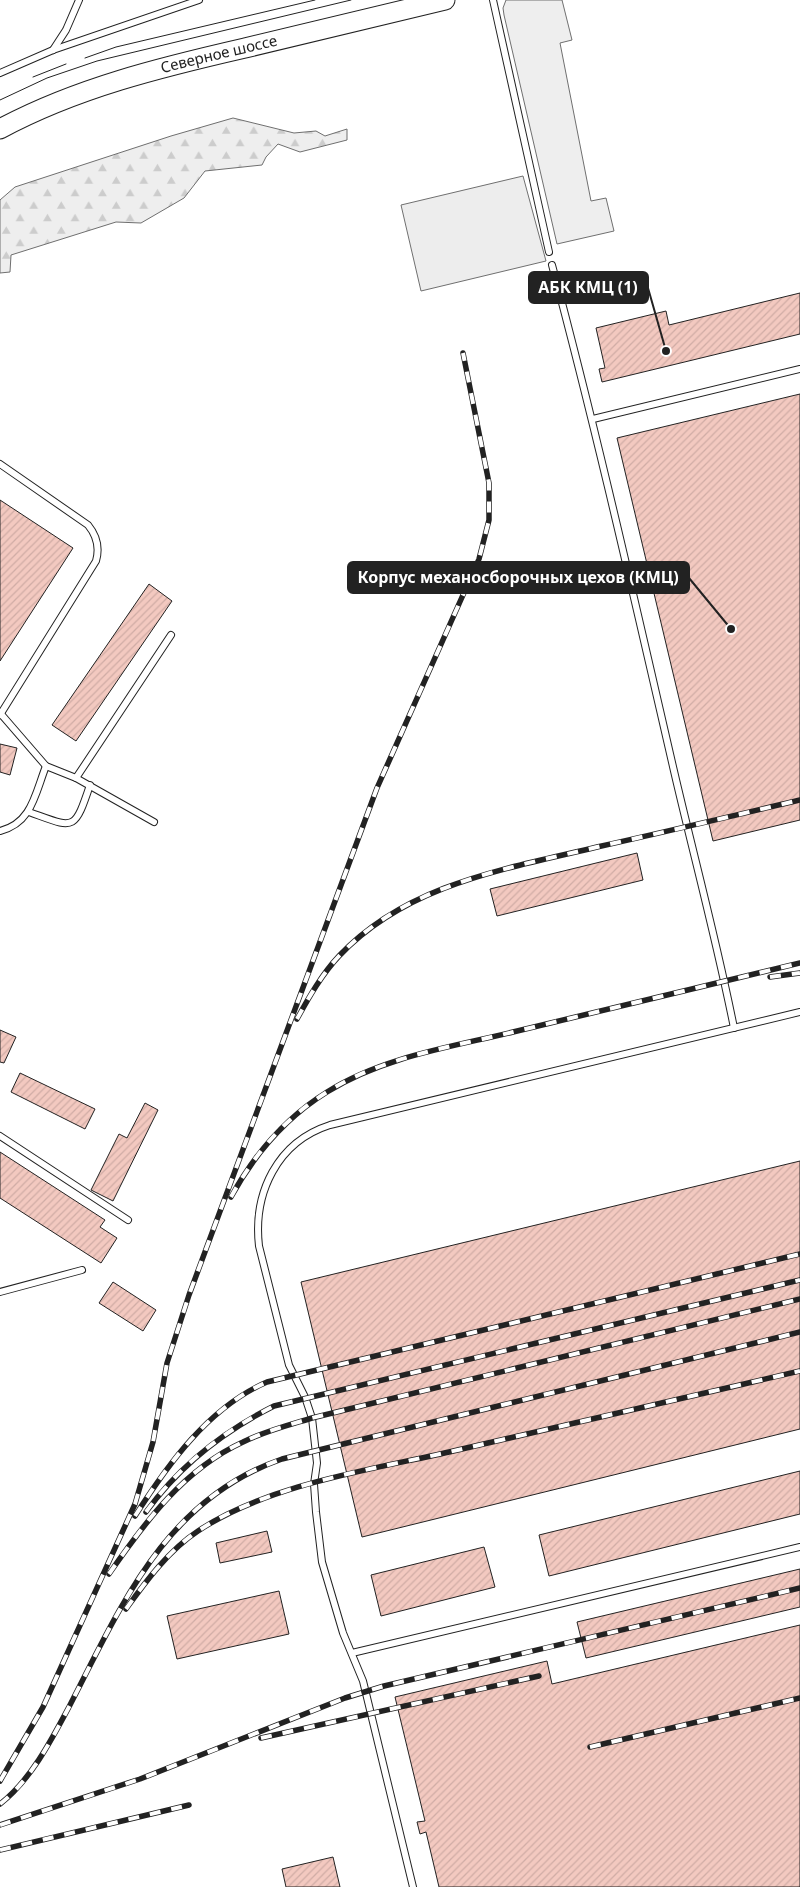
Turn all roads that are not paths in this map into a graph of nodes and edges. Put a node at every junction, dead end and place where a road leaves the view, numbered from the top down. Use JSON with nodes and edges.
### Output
{"nodes":[{"id":1,"x":79,"y":0,"type":"edge"},
{"id":2,"x":200,"y":0,"type":"edge"},
{"id":3,"x":445,"y":0,"type":"edge"},
{"id":4,"x":492,"y":0,"type":"edge"},
{"id":5,"x":52,"y":50,"type":"junction"},
{"id":6,"x":0,"y":73,"type":"edge"},
{"id":7,"x":0,"y":129,"type":"edge"},
{"id":8,"x":549,"y":252,"type":"dead end"},
{"id":9,"x":552,"y":265,"type":"dead end"},
{"id":10,"x":800,"y":369,"type":"edge"},
{"id":11,"x":593,"y":419,"type":"junction"},
{"id":12,"x":0,"y":464,"type":"edge"},
{"id":13,"x":171,"y":635,"type":"dead end"},
{"id":14,"x":1,"y":714,"type":"edge"},
{"id":15,"x":46,"y":766,"type":"junction"},
{"id":16,"x":76,"y":778,"type":"junction"},
{"id":17,"x":90,"y":785,"type":"junction"},
{"id":18,"x":29,"y":812,"type":"junction"},
{"id":19,"x":154,"y":822,"type":"dead end"},
{"id":20,"x":0,"y":831,"type":"edge"},
{"id":21,"x":800,"y":1012,"type":"edge"},
{"id":22,"x":734,"y":1028,"type":"junction"},
{"id":23,"x":0,"y":1136,"type":"edge"},
{"id":24,"x":128,"y":1220,"type":"dead end"},
{"id":25,"x":82,"y":1270,"type":"dead end"},
{"id":26,"x":0,"y":1292,"type":"edge"},
{"id":27,"x":800,"y":1547,"type":"edge"},
{"id":28,"x":352,"y":1653,"type":"junction"},
{"id":29,"x":413,"y":1887,"type":"edge"}],
"edges":[{"from":1,"to":5,"type":"lane"},
{"from":2,"to":5,"type":"lane"},
{"from":3,"to":7,"type":"main road","name":"Северное шоссе"},
{"from":4,"to":8,"type":"lane"},
{"from":5,"to":6,"type":"lane"},
{"from":9,"to":11,"type":"lane"},
{"from":10,"to":11,"type":"lane"},
{"from":11,"to":22,"type":"lane"},
{"from":12,"to":14,"type":"lane"},
{"from":13,"to":16,"type":"lane"},
{"from":14,"to":15,"type":"lane"},
{"from":15,"to":16,"type":"lane"},
{"from":15,"to":18,"type":"lane"},
{"from":16,"to":17,"type":"lane"},
{"from":17,"to":18,"type":"lane"},
{"from":17,"to":19,"type":"lane"},
{"from":18,"to":20,"type":"lane"},
{"from":21,"to":22,"type":"lane"},
{"from":22,"to":28,"type":"lane"},
{"from":23,"to":24,"type":"lane"},
{"from":25,"to":26,"type":"lane"},
{"from":27,"to":28,"type":"lane"},
{"from":28,"to":29,"type":"lane"}]}
